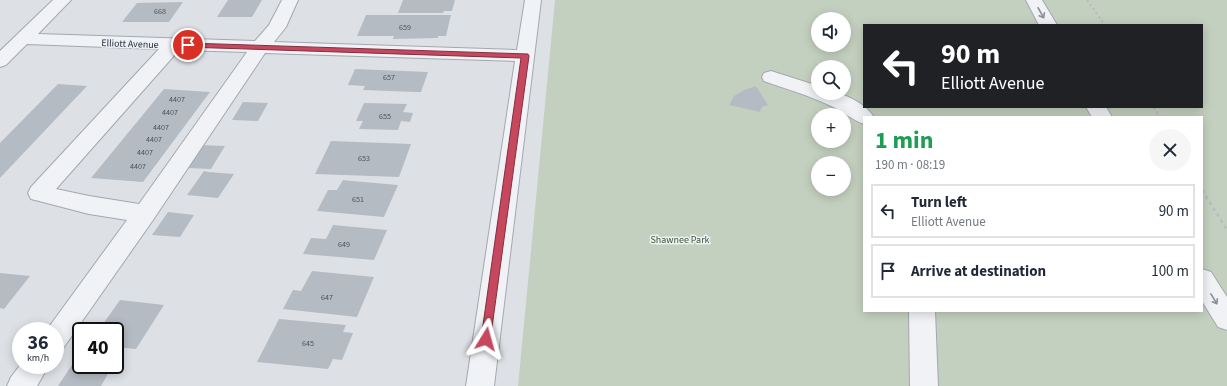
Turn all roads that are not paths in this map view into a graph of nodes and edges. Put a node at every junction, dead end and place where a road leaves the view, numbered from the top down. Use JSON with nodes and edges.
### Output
{"nodes":[{"id":1,"x":63,"y":0,"type":"edge"},
{"id":2,"x":290,"y":0,"type":"edge"},
{"id":3,"x":533,"y":0,"type":"edge"},
{"id":4,"x":1034,"y":0,"type":"edge"},
{"id":5,"x":1047,"y":24,"type":"edge"},
{"id":6,"x":23,"y":39,"type":"junction"},
{"id":7,"x":173,"y":44,"type":"junction"},
{"id":8,"x":259,"y":48,"type":"junction"},
{"id":9,"x":525,"y":56,"type":"junction"},
{"id":10,"x":0,"y":61,"type":"edge"},
{"id":11,"x":771,"y":77,"type":"dead end"},
{"id":12,"x":863,"y":116,"type":"edge"},
{"id":13,"x":145,"y":214,"type":"junction"},
{"id":14,"x":1203,"y":281,"type":"edge"},
{"id":15,"x":922,"y":312,"type":"edge"},
{"id":16,"x":1227,"y":319,"type":"edge"},
{"id":17,"x":64,"y":326,"type":"edge"},
{"id":18,"x":30,"y":374,"type":"edge"},
{"id":19,"x":21,"y":386,"type":"edge"},
{"id":20,"x":480,"y":386,"type":"edge"},
{"id":21,"x":924,"y":386,"type":"edge"}],
"edges":[{"from":1,"to":6,"type":"street"},
{"from":2,"to":8,"type":"street"},
{"from":3,"to":9,"type":"street"},
{"from":4,"to":5,"type":"street","one_way":true},
{"from":6,"to":7,"type":"street","name":"Elliott Avenue"},
{"from":6,"to":10,"type":"street"},
{"from":7,"to":8,"type":"street","name":"Elliott Avenue"},
{"from":7,"to":13,"type":"street"},
{"from":8,"to":9,"type":"street","name":"Elliott Avenue"},
{"from":8,"to":13,"type":"street"},
{"from":9,"to":20,"type":"street"},
{"from":11,"to":12,"type":"street"},
{"from":13,"to":17,"type":"street"},
{"from":14,"to":16,"type":"street","one_way":true},
{"from":15,"to":21,"type":"street"},
{"from":18,"to":19,"type":"street"}]}
